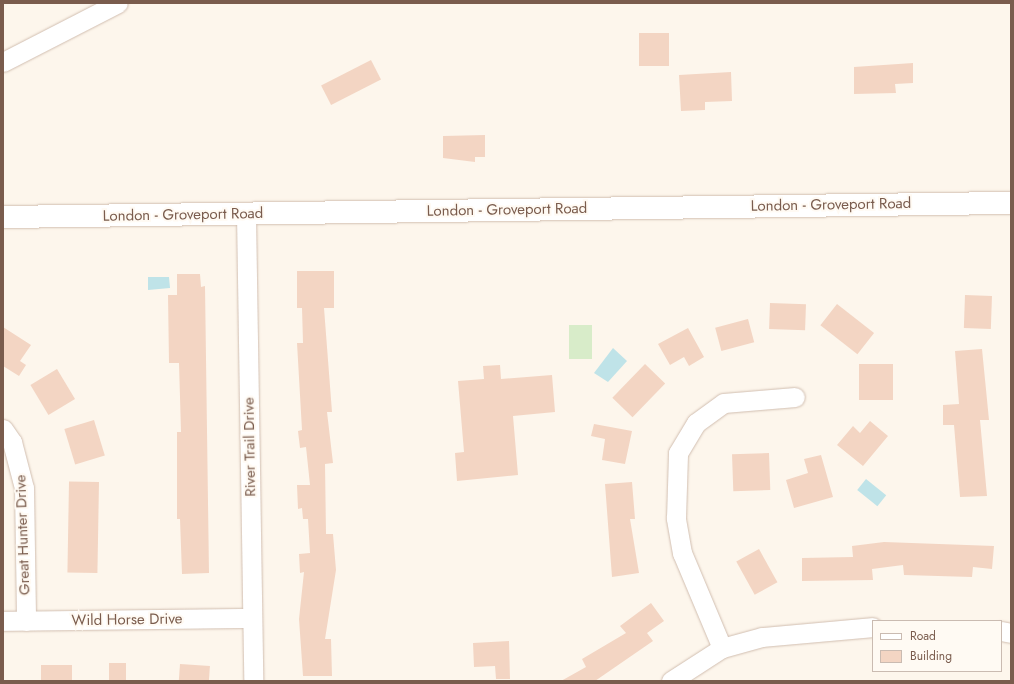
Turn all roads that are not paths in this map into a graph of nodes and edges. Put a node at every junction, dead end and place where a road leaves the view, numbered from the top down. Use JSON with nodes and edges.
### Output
{"nodes":[{"id":1,"x":118,"y":3,"type":"edge"},
{"id":2,"x":3,"y":62,"type":"edge"},
{"id":3,"x":1011,"y":203,"type":"edge"},
{"id":4,"x":246,"y":214,"type":"junction"},
{"id":5,"x":3,"y":217,"type":"edge"},
{"id":6,"x":795,"y":397,"type":"dead end"},
{"id":7,"x":3,"y":429,"type":"edge"},
{"id":8,"x":252,"y":618,"type":"junction"},
{"id":9,"x":3,"y":621,"type":"edge"},
{"id":10,"x":26,"y":621,"type":"junction"},
{"id":11,"x":872,"y":627,"type":"edge"},
{"id":12,"x":722,"y":648,"type":"junction"},
{"id":13,"x":253,"y":681,"type":"edge"},
{"id":14,"x":671,"y":681,"type":"edge"}],
"edges":[{"from":1,"to":2,"type":"street"},
{"from":3,"to":4,"type":"main road","name":"London - Groveport Road"},
{"from":4,"to":5,"type":"main road","name":"London - Groveport Road"},
{"from":4,"to":8,"type":"street","name":"River Trail Drive"},
{"from":6,"to":12,"type":"street"},
{"from":7,"to":10,"type":"street","name":"Great Hunter Drive"},
{"from":8,"to":10,"type":"street","name":"Wild Horse Drive"},
{"from":8,"to":13,"type":"street","name":"River Trail Drive"},
{"from":9,"to":10,"type":"street","name":"Wild Horse Drive"},
{"from":11,"to":12,"type":"street"},
{"from":12,"to":14,"type":"street"}]}
